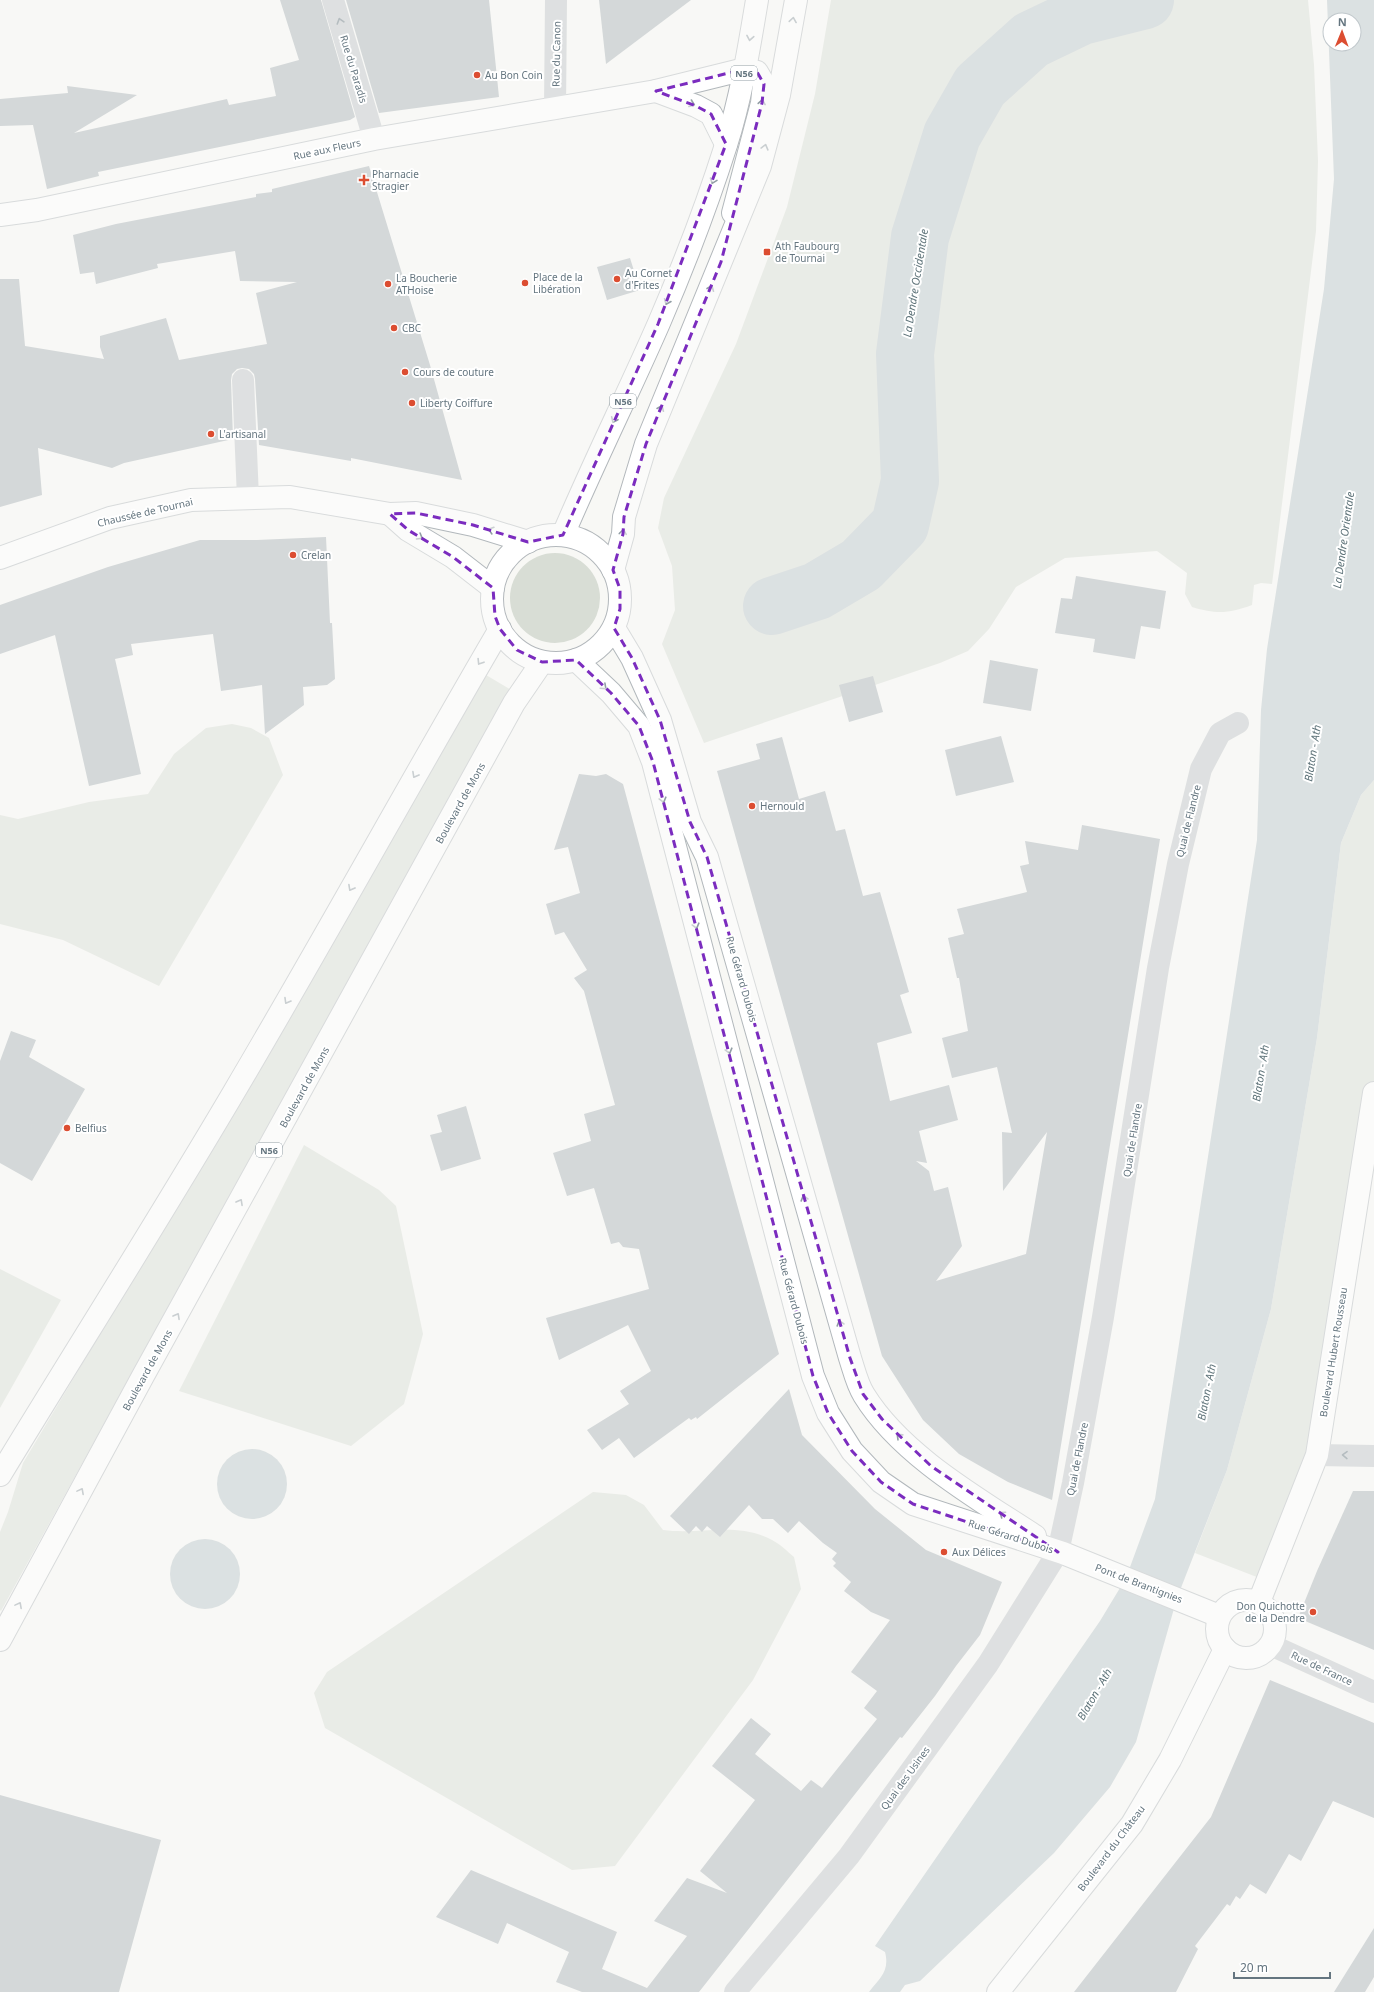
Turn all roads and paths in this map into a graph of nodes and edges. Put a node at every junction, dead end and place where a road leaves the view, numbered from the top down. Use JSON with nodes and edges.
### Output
{"nodes":[{"id":1,"x":333,"y":0,"type":"edge"},
{"id":2,"x":556,"y":0,"type":"edge"},
{"id":3,"x":757,"y":0,"type":"edge"},
{"id":4,"x":796,"y":0,"type":"edge"},
{"id":5,"x":745,"y":69,"type":"junction"},
{"id":6,"x":656,"y":91,"type":"junction"},
{"id":7,"x":555,"y":109,"type":"junction"},
{"id":8,"x":374,"y":139,"type":"junction"},
{"id":9,"x":726,"y":144,"type":"junction"},
{"id":10,"x":0,"y":215,"type":"edge"},
{"id":11,"x":721,"y":262,"type":"junction"},
{"id":12,"x":243,"y":380,"type":"dead end"},
{"id":13,"x":248,"y":498,"type":"junction"},
{"id":14,"x":390,"y":514,"type":"junction"},
{"id":15,"x":563,"y":535,"type":"junction"},
{"id":16,"x":528,"y":542,"type":"junction"},
{"id":17,"x":0,"y":558,"type":"edge"},
{"id":18,"x":614,"y":570,"type":"junction"},
{"id":19,"x":493,"y":588,"type":"junction"},
{"id":20,"x":614,"y":628,"type":"junction"},
{"id":21,"x":500,"y":629,"type":"junction"},
{"id":22,"x":576,"y":660,"type":"junction"},
{"id":23,"x":542,"y":662,"type":"junction"},
{"id":24,"x":1229,"y":728,"type":"dead end"},
{"id":25,"x":1374,"y":1093,"type":"edge"},
{"id":26,"x":1316,"y":1455,"type":"junction"},
{"id":27,"x":1374,"y":1456,"type":"edge"},
{"id":28,"x":0,"y":1475,"type":"edge"},
{"id":29,"x":1058,"y":1552,"type":"junction"},
{"id":30,"x":1259,"y":1602,"type":"junction"},
{"id":31,"x":1219,"y":1616,"type":"junction"},
{"id":32,"x":0,"y":1640,"type":"edge"},
{"id":33,"x":1271,"y":1645,"type":"junction"},
{"id":34,"x":1225,"y":1649,"type":"junction"},
{"id":35,"x":1374,"y":1692,"type":"edge"},
{"id":36,"x":735,"y":1992,"type":"edge"},
{"id":37,"x":998,"y":1992,"type":"edge"}],
"edges":[{"from":8,"to":1,"type":"street","name":"Rue du Paradis","one_way":true},
{"from":2,"to":7,"type":"street","name":"Rue du Canon"},
{"from":3,"to":5,"type":"main road","number":"N56","one_way":true},
{"from":11,"to":4,"type":"main road","one_way":true},
{"from":5,"to":6,"type":"main road","name":"Rue aux Fleurs"},
{"from":5,"to":9,"type":"main road","number":"N56"},
{"from":11,"to":5,"type":"main road","one_way":true},
{"from":6,"to":7,"type":"main road","name":"Rue aux Fleurs"},
{"from":6,"to":9,"type":"main road","one_way":true},
{"from":7,"to":8,"type":"main road","name":"Rue aux Fleurs"},
{"from":8,"to":10,"type":"main road","name":"Rue aux Fleurs"},
{"from":9,"to":15,"type":"main road","number":"N56","one_way":true},
{"from":18,"to":11,"type":"main road","one_way":true},
{"from":12,"to":13,"type":"street"},
{"from":13,"to":14,"type":"main road","name":"Chaussée de Tournai"},
{"from":13,"to":17,"type":"main road","name":"Chaussée de Tournai"},
{"from":16,"to":14,"type":"main road","name":"Chaussée de Tournai","one_way":true},
{"from":14,"to":19,"type":"main road","one_way":true},
{"from":15,"to":16,"type":"main road"},
{"from":15,"to":18,"type":"main road"},
{"from":16,"to":19,"type":"main road"},
{"from":18,"to":20,"type":"main road"},
{"from":19,"to":21,"type":"main road"},
{"from":20,"to":22,"type":"main road"},
{"from":29,"to":20,"type":"main road","name":"Rue Gérard Dubois","one_way":true},
{"from":21,"to":23,"type":"main road"},
{"from":21,"to":28,"type":"main road","one_way":true},
{"from":22,"to":23,"type":"main road"},
{"from":22,"to":29,"type":"main road","name":"Rue Gérard Dubois","one_way":true},
{"from":32,"to":23,"type":"main road","name":"Boulevard de Mons","number":"N56","one_way":true},
{"from":24,"to":29,"type":"street","name":"Quai de Flandre"},
{"from":25,"to":26,"type":"main road","name":"Boulevard Hubert Rousseau"},
{"from":27,"to":26,"type":"street","one_way":true},
{"from":26,"to":30,"type":"main road","name":"Boulevard Hubert Rousseau"},
{"from":29,"to":31,"type":"main road","name":"Pont de Brantignies"},
{"from":29,"to":36,"type":"street","name":"Quai des Usines"},
{"from":30,"to":31,"type":"main road"},
{"from":30,"to":33,"type":"main road"},
{"from":31,"to":34,"type":"main road"},
{"from":33,"to":34,"type":"main road"},
{"from":33,"to":35,"type":"street","name":"Rue de France"},
{"from":34,"to":37,"type":"main road","name":"Boulevard du Château"}]}
